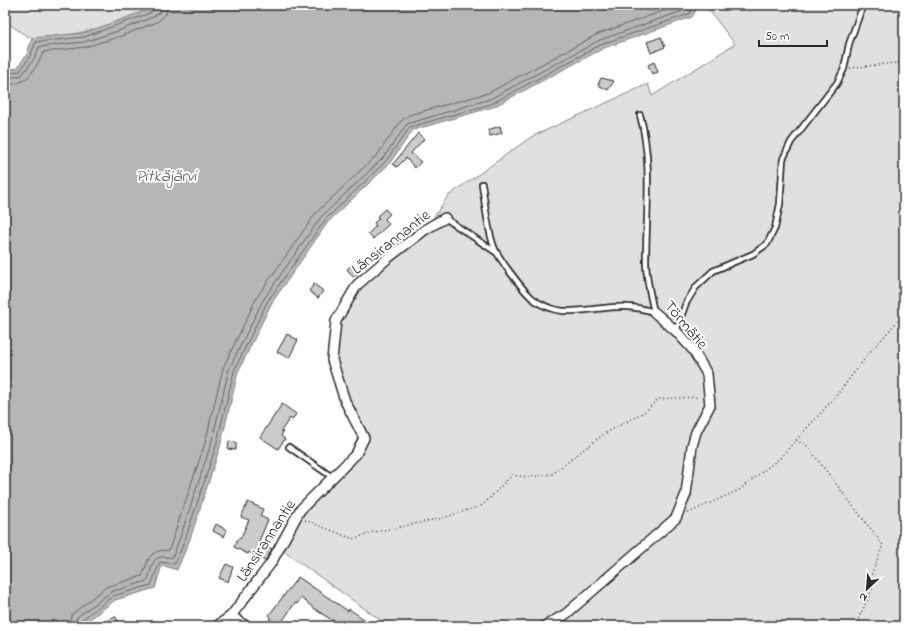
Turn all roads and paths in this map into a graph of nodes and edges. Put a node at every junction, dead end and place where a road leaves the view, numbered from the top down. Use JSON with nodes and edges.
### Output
{"nodes":[{"id":1,"x":863,"y":5,"type":"edge"},
{"id":2,"x":904,"y":62,"type":"edge"},
{"id":3,"x":844,"y":69,"type":"junction"},
{"id":4,"x":640,"y":115,"type":"dead end"},
{"id":5,"x":482,"y":184,"type":"dead end"},
{"id":6,"x":445,"y":218,"type":"joint"},
{"id":7,"x":497,"y":253,"type":"junction"},
{"id":8,"x":654,"y":312,"type":"junction"},
{"id":9,"x":904,"y":314,"type":"edge"},
{"id":10,"x":676,"y":331,"type":"junction"},
{"id":11,"x":709,"y":396,"type":"junction"},
{"id":12,"x":796,"y":440,"type":"junction"},
{"id":13,"x":289,"y":447,"type":"dead end"},
{"id":14,"x":332,"y":477,"type":"junction"},
{"id":15,"x":297,"y":516,"type":"junction"},
{"id":16,"x":676,"y":518,"type":"junction"},
{"id":17,"x":231,"y":616,"type":"junction"},
{"id":18,"x":217,"y":626,"type":"edge"},
{"id":19,"x":246,"y":626,"type":"edge"},
{"id":20,"x":545,"y":626,"type":"edge"},
{"id":21,"x":855,"y":626,"type":"edge"}],
"edges":[{"from":1,"to":3,"type":"lane"},
{"from":2,"to":3,"type":"path"},
{"from":3,"to":10,"type":"lane"},
{"from":4,"to":8,"type":"lane","name":"Törmätie"},
{"from":5,"to":7,"type":"lane"},
{"from":6,"to":7,"type":"lane"},
{"from":6,"to":14,"type":"street","name":"Länsirannantie"},
{"from":7,"to":8,"type":"lane"},
{"from":8,"to":10,"type":"street","name":"Törmätie"},
{"from":9,"to":12,"type":"path"},
{"from":10,"to":11,"type":"street","name":"Törmätie"},
{"from":11,"to":15,"type":"path"},
{"from":11,"to":16,"type":"street","name":"Törmätie"},
{"from":12,"to":16,"type":"path"},
{"from":12,"to":21,"type":"path"},
{"from":13,"to":14,"type":"lane"},
{"from":14,"to":15,"type":"street","name":"Länsirannantie"},
{"from":15,"to":17,"type":"street","name":"Länsirannantie"},
{"from":16,"to":20,"type":"street","name":"Törmätie"},
{"from":17,"to":18,"type":"street","name":"Länsirannantie"},
{"from":17,"to":19,"type":"street"}]}
